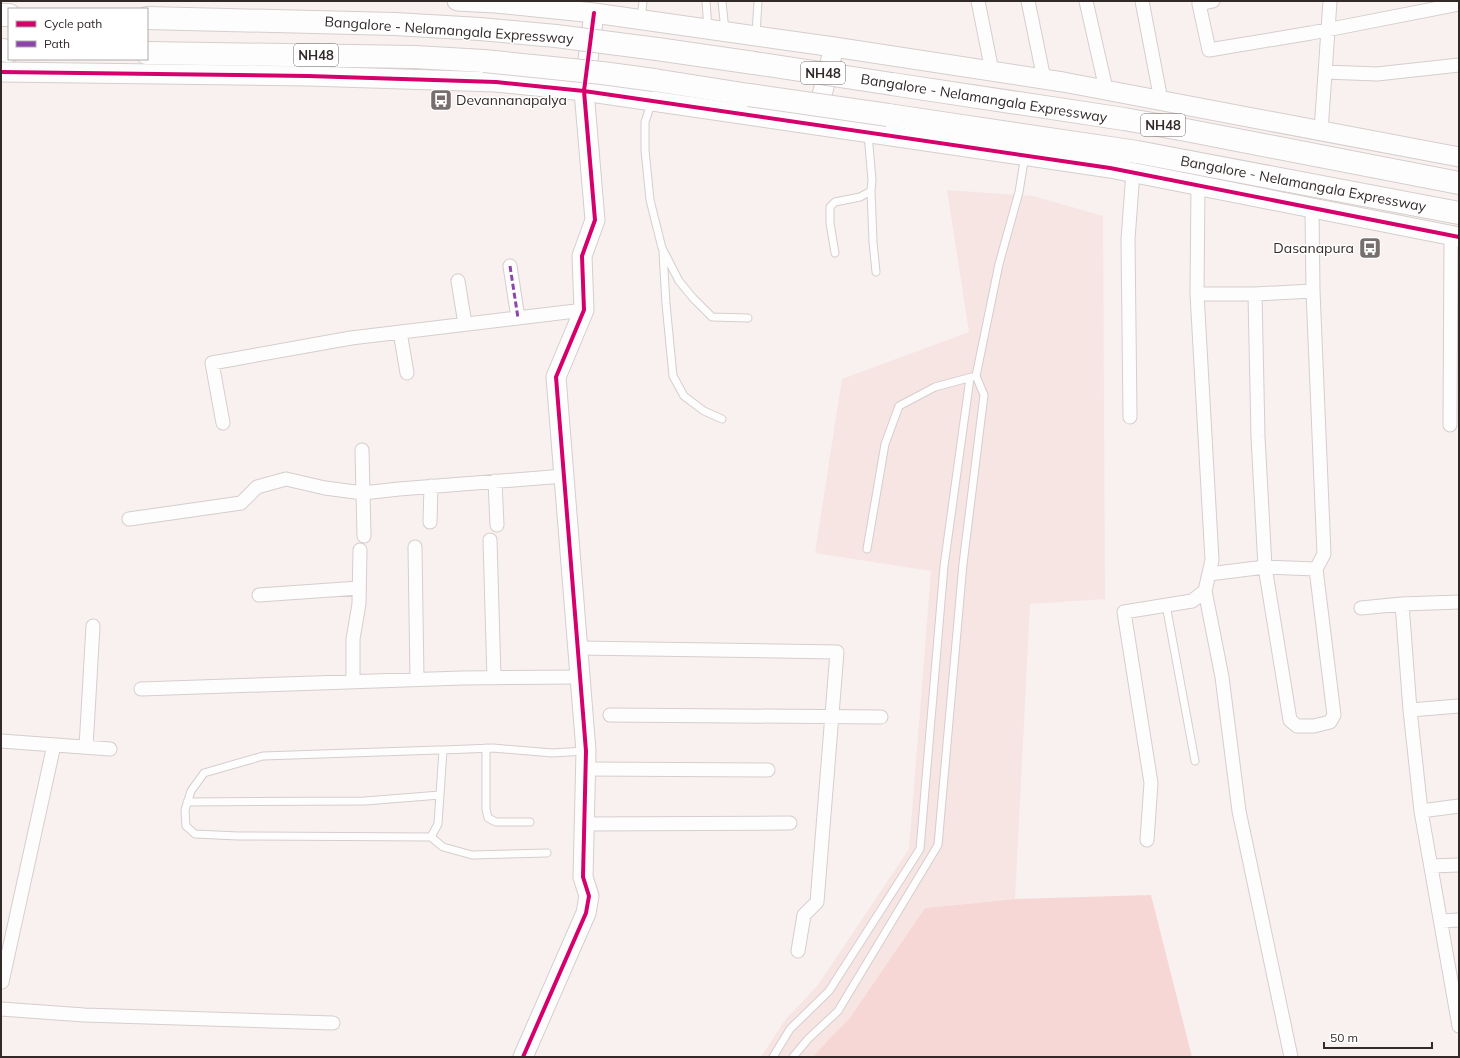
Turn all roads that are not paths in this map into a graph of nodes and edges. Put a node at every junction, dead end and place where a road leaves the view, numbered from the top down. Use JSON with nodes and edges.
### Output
{"nodes":[{"id":1,"x":457,"y":1,"type":"edge"},
{"id":2,"x":706,"y":1,"type":"edge"},
{"id":3,"x":722,"y":1,"type":"edge"},
{"id":4,"x":758,"y":1,"type":"edge"},
{"id":5,"x":978,"y":1,"type":"edge"},
{"id":6,"x":1028,"y":1,"type":"edge"},
{"id":7,"x":1086,"y":1,"type":"edge"},
{"id":8,"x":1142,"y":1,"type":"edge"},
{"id":9,"x":1213,"y":1,"type":"edge"},
{"id":10,"x":1330,"y":1,"type":"edge"},
{"id":11,"x":1199,"y":2,"type":"edge"},
{"id":12,"x":1459,"y":4,"type":"edge"},
{"id":13,"x":560,"y":5,"type":"edge"},
{"id":14,"x":642,"y":10,"type":"edge"},
{"id":15,"x":594,"y":13,"type":"junction"},
{"id":16,"x":148,"y":18,"type":"edge"},
{"id":17,"x":1328,"y":29,"type":"junction"},
{"id":18,"x":716,"y":30,"type":"junction"},
{"id":19,"x":756,"y":36,"type":"junction"},
{"id":20,"x":834,"y":47,"type":"junction"},
{"id":21,"x":148,"y":53,"type":"edge"},
{"id":22,"x":1459,"y":64,"type":"edge"},
{"id":23,"x":992,"y":71,"type":"junction"},
{"id":24,"x":1,"y":72,"type":"edge"},
{"id":25,"x":1325,"y":72,"type":"junction"},
{"id":26,"x":1044,"y":79,"type":"junction"},
{"id":27,"x":1106,"y":89,"type":"junction"},
{"id":28,"x":584,"y":91,"type":"junction"},
{"id":29,"x":1161,"y":100,"type":"junction"},
{"id":30,"x":652,"y":101,"type":"junction"},
{"id":31,"x":815,"y":124,"type":"junction"},
{"id":32,"x":1320,"y":130,"type":"junction"},
{"id":33,"x":868,"y":132,"type":"junction"},
{"id":34,"x":1025,"y":155,"type":"junction"},
{"id":35,"x":1459,"y":157,"type":"edge"},
{"id":36,"x":1133,"y":172,"type":"junction"},
{"id":37,"x":1459,"y":183,"type":"edge"},
{"id":38,"x":1198,"y":185,"type":"junction"},
{"id":39,"x":871,"y":190,"type":"junction"},
{"id":40,"x":1312,"y":208,"type":"junction"},
{"id":41,"x":1459,"y":213,"type":"edge"},
{"id":42,"x":1455,"y":236,"type":"edge"},
{"id":43,"x":662,"y":248,"type":"junction"},
{"id":44,"x":835,"y":253,"type":"dead end"},
{"id":45,"x":510,"y":266,"type":"dead end"},
{"id":46,"x":876,"y":272,"type":"dead end"},
{"id":47,"x":458,"y":281,"type":"dead end"},
{"id":48,"x":1313,"y":291,"type":"junction"},
{"id":49,"x":1197,"y":294,"type":"junction"},
{"id":50,"x":1255,"y":294,"type":"junction"},
{"id":51,"x":584,"y":310,"type":"junction"},
{"id":52,"x":518,"y":318,"type":"junction"},
{"id":53,"x":748,"y":318,"type":"dead end"},
{"id":54,"x":465,"y":324,"type":"junction"},
{"id":55,"x":400,"y":332,"type":"junction"},
{"id":56,"x":407,"y":373,"type":"dead end"},
{"id":57,"x":973,"y":377,"type":"junction"},
{"id":58,"x":1130,"y":417,"type":"dead end"},
{"id":59,"x":722,"y":419,"type":"dead end"},
{"id":60,"x":223,"y":423,"type":"dead end"},
{"id":61,"x":1450,"y":425,"type":"dead end"},
{"id":62,"x":362,"y":450,"type":"dead end"},
{"id":63,"x":564,"y":476,"type":"junction"},
{"id":64,"x":495,"y":481,"type":"junction"},
{"id":65,"x":431,"y":486,"type":"junction"},
{"id":66,"x":363,"y":494,"type":"junction"},
{"id":67,"x":129,"y":519,"type":"dead end"},
{"id":68,"x":430,"y":522,"type":"dead end"},
{"id":69,"x":497,"y":525,"type":"dead end"},
{"id":70,"x":364,"y":536,"type":"dead end"},
{"id":71,"x":490,"y":540,"type":"dead end"},
{"id":72,"x":415,"y":547,"type":"dead end"},
{"id":73,"x":867,"y":549,"type":"dead end"},
{"id":74,"x":360,"y":550,"type":"dead end"},
{"id":75,"x":1265,"y":567,"type":"junction"},
{"id":76,"x":1316,"y":569,"type":"junction"},
{"id":77,"x":1209,"y":574,"type":"junction"},
{"id":78,"x":359,"y":588,"type":"junction"},
{"id":79,"x":1205,"y":591,"type":"junction"},
{"id":80,"x":259,"y":595,"type":"dead end"},
{"id":81,"x":1459,"y":602,"type":"edge"},
{"id":82,"x":1402,"y":604,"type":"junction"},
{"id":83,"x":1166,"y":605,"type":"junction"},
{"id":84,"x":1361,"y":608,"type":"dead end"},
{"id":85,"x":93,"y":626,"type":"dead end"},
{"id":86,"x":578,"y":648,"type":"junction"},
{"id":87,"x":580,"y":677,"type":"junction"},
{"id":88,"x":494,"y":678,"type":"junction"},
{"id":89,"x":417,"y":680,"type":"junction"},
{"id":90,"x":353,"y":682,"type":"junction"},
{"id":91,"x":141,"y":689,"type":"dead end"},
{"id":92,"x":1459,"y":706,"type":"edge"},
{"id":93,"x":1410,"y":710,"type":"junction"},
{"id":94,"x":610,"y":715,"type":"dead end"},
{"id":95,"x":831,"y":716,"type":"junction"},
{"id":96,"x":881,"y":717,"type":"dead end"},
{"id":97,"x":1,"y":741,"type":"edge"},
{"id":98,"x":54,"y":745,"type":"junction"},
{"id":99,"x":86,"y":747,"type":"junction"},
{"id":100,"x":486,"y":748,"type":"junction"},
{"id":101,"x":110,"y":749,"type":"dead end"},
{"id":102,"x":443,"y":750,"type":"junction"},
{"id":103,"x":586,"y":760,"type":"junction"},
{"id":104,"x":1195,"y":761,"type":"dead end"},
{"id":105,"x":768,"y":770,"type":"dead end"},
{"id":106,"x":440,"y":795,"type":"junction"},
{"id":107,"x":187,"y":802,"type":"junction"},
{"id":108,"x":1459,"y":806,"type":"edge"},
{"id":109,"x":1421,"y":811,"type":"junction"},
{"id":110,"x":530,"y":822,"type":"dead end"},
{"id":111,"x":790,"y":823,"type":"dead end"},
{"id":112,"x":584,"y":824,"type":"junction"},
{"id":113,"x":431,"y":837,"type":"junction"},
{"id":114,"x":1147,"y":840,"type":"dead end"},
{"id":115,"x":547,"y":853,"type":"dead end"},
{"id":116,"x":1459,"y":865,"type":"edge"},
{"id":117,"x":1431,"y":866,"type":"junction"},
{"id":118,"x":1459,"y":920,"type":"edge"},
{"id":119,"x":1440,"y":921,"type":"junction"},
{"id":120,"x":798,"y":952,"type":"dead end"},
{"id":121,"x":1454,"y":972,"type":"edge"},
{"id":122,"x":1,"y":983,"type":"edge"},
{"id":123,"x":1,"y":1009,"type":"edge"},
{"id":124,"x":1459,"y":1022,"type":"edge"},
{"id":125,"x":333,"y":1023,"type":"dead end"},
{"id":126,"x":523,"y":1057,"type":"edge"},
{"id":127,"x":772,"y":1057,"type":"edge"},
{"id":128,"x":793,"y":1057,"type":"edge"},
{"id":129,"x":1291,"y":1057,"type":"edge"}],
"edges":[{"from":1,"to":13,"type":"street"},
{"from":2,"to":18,"type":"lane"},
{"from":3,"to":18,"type":"lane"},
{"from":4,"to":19,"type":"lane"},
{"from":5,"to":23,"type":"street"},
{"from":6,"to":26,"type":"street"},
{"from":7,"to":27,"type":"street"},
{"from":8,"to":29,"type":"street"},
{"from":9,"to":11,"type":"street"},
{"from":10,"to":17,"type":"street"},
{"from":11,"to":17,"type":"street"},
{"from":12,"to":17,"type":"street"},
{"from":13,"to":15,"type":"street"},
{"from":14,"to":15,"type":"street"},
{"from":14,"to":18,"type":"street"},
{"from":15,"to":28,"type":"street"},
{"from":16,"to":37,"type":"highway","name":"Bangalore - Nelamangala Expressway","number":"NH48","bridge":true},
{"from":17,"to":25,"type":"street"},
{"from":18,"to":19,"type":"street"},
{"from":19,"to":20,"type":"street"},
{"from":20,"to":23,"type":"street"},
{"from":20,"to":31,"type":"street"},
{"from":21,"to":41,"type":"highway","name":"Bangalore - Nelamangala Expressway","number":"NH48","bridge":true},
{"from":22,"to":25,"type":"street"},
{"from":23,"to":26,"type":"street"},
{"from":24,"to":28,"type":"street"},
{"from":25,"to":32,"type":"street"},
{"from":26,"to":27,"type":"street"},
{"from":27,"to":29,"type":"street"},
{"from":28,"to":30,"type":"street"},
{"from":28,"to":51,"type":"street"},
{"from":29,"to":32,"type":"street"},
{"from":30,"to":31,"type":"street"},
{"from":30,"to":43,"type":"lane"},
{"from":31,"to":33,"type":"street"},
{"from":32,"to":35,"type":"street"},
{"from":33,"to":34,"type":"street"},
{"from":33,"to":39,"type":"lane"},
{"from":34,"to":36,"type":"street"},
{"from":34,"to":57,"type":"lane"},
{"from":36,"to":38,"type":"street"},
{"from":36,"to":58,"type":"street"},
{"from":38,"to":40,"type":"street"},
{"from":38,"to":49,"type":"street"},
{"from":39,"to":44,"type":"lane"},
{"from":39,"to":46,"type":"lane"},
{"from":40,"to":42,"type":"street"},
{"from":40,"to":48,"type":"street"},
{"from":42,"to":61,"type":"street"},
{"from":43,"to":53,"type":"lane"},
{"from":43,"to":59,"type":"lane"},
{"from":45,"to":52,"type":"street"},
{"from":47,"to":54,"type":"street"},
{"from":48,"to":50,"type":"street"},
{"from":48,"to":76,"type":"street"},
{"from":49,"to":50,"type":"street"},
{"from":49,"to":77,"type":"street"},
{"from":50,"to":75,"type":"street"},
{"from":51,"to":52,"type":"street"},
{"from":51,"to":63,"type":"street"},
{"from":52,"to":54,"type":"street"},
{"from":54,"to":55,"type":"street"},
{"from":55,"to":56,"type":"street"},
{"from":55,"to":60,"type":"street"},
{"from":57,"to":73,"type":"lane"},
{"from":57,"to":127,"type":"lane"},
{"from":57,"to":128,"type":"lane"},
{"from":62,"to":66,"type":"street"},
{"from":63,"to":64,"type":"street"},
{"from":63,"to":86,"type":"street"},
{"from":64,"to":65,"type":"street"},
{"from":64,"to":69,"type":"street"},
{"from":65,"to":66,"type":"street"},
{"from":65,"to":68,"type":"street"},
{"from":66,"to":67,"type":"street"},
{"from":66,"to":70,"type":"street"},
{"from":71,"to":88,"type":"street"},
{"from":72,"to":89,"type":"street"},
{"from":74,"to":78,"type":"street"},
{"from":75,"to":76,"type":"street"},
{"from":75,"to":76,"type":"street"},
{"from":75,"to":77,"type":"street"},
{"from":77,"to":79,"type":"street"},
{"from":78,"to":80,"type":"street"},
{"from":78,"to":90,"type":"street"},
{"from":79,"to":83,"type":"street"},
{"from":79,"to":129,"type":"street"},
{"from":81,"to":82,"type":"street"},
{"from":82,"to":84,"type":"street"},
{"from":82,"to":93,"type":"street"},
{"from":83,"to":104,"type":"lane"},
{"from":83,"to":114,"type":"street"},
{"from":85,"to":99,"type":"street"},
{"from":86,"to":87,"type":"street"},
{"from":86,"to":95,"type":"street"},
{"from":87,"to":88,"type":"street"},
{"from":87,"to":103,"type":"street"},
{"from":88,"to":89,"type":"street"},
{"from":89,"to":90,"type":"street"},
{"from":90,"to":91,"type":"street"},
{"from":92,"to":93,"type":"street"},
{"from":93,"to":109,"type":"street"},
{"from":94,"to":95,"type":"street"},
{"from":95,"to":96,"type":"street"},
{"from":95,"to":120,"type":"street"},
{"from":97,"to":98,"type":"street"},
{"from":98,"to":99,"type":"street"},
{"from":98,"to":122,"type":"street"},
{"from":99,"to":101,"type":"street"},
{"from":100,"to":102,"type":"lane"},
{"from":100,"to":103,"type":"lane"},
{"from":100,"to":110,"type":"lane"},
{"from":102,"to":106,"type":"lane"},
{"from":102,"to":107,"type":"lane"},
{"from":103,"to":105,"type":"street"},
{"from":103,"to":112,"type":"street"},
{"from":106,"to":107,"type":"lane"},
{"from":106,"to":113,"type":"lane"},
{"from":107,"to":113,"type":"lane"},
{"from":108,"to":109,"type":"street"},
{"from":109,"to":117,"type":"street"},
{"from":111,"to":112,"type":"street"},
{"from":112,"to":126,"type":"street"},
{"from":113,"to":115,"type":"lane"},
{"from":116,"to":117,"type":"street"},
{"from":117,"to":119,"type":"street"},
{"from":118,"to":119,"type":"street"},
{"from":119,"to":121,"type":"street"},
{"from":121,"to":124,"type":"street"},
{"from":123,"to":125,"type":"street"}]}
